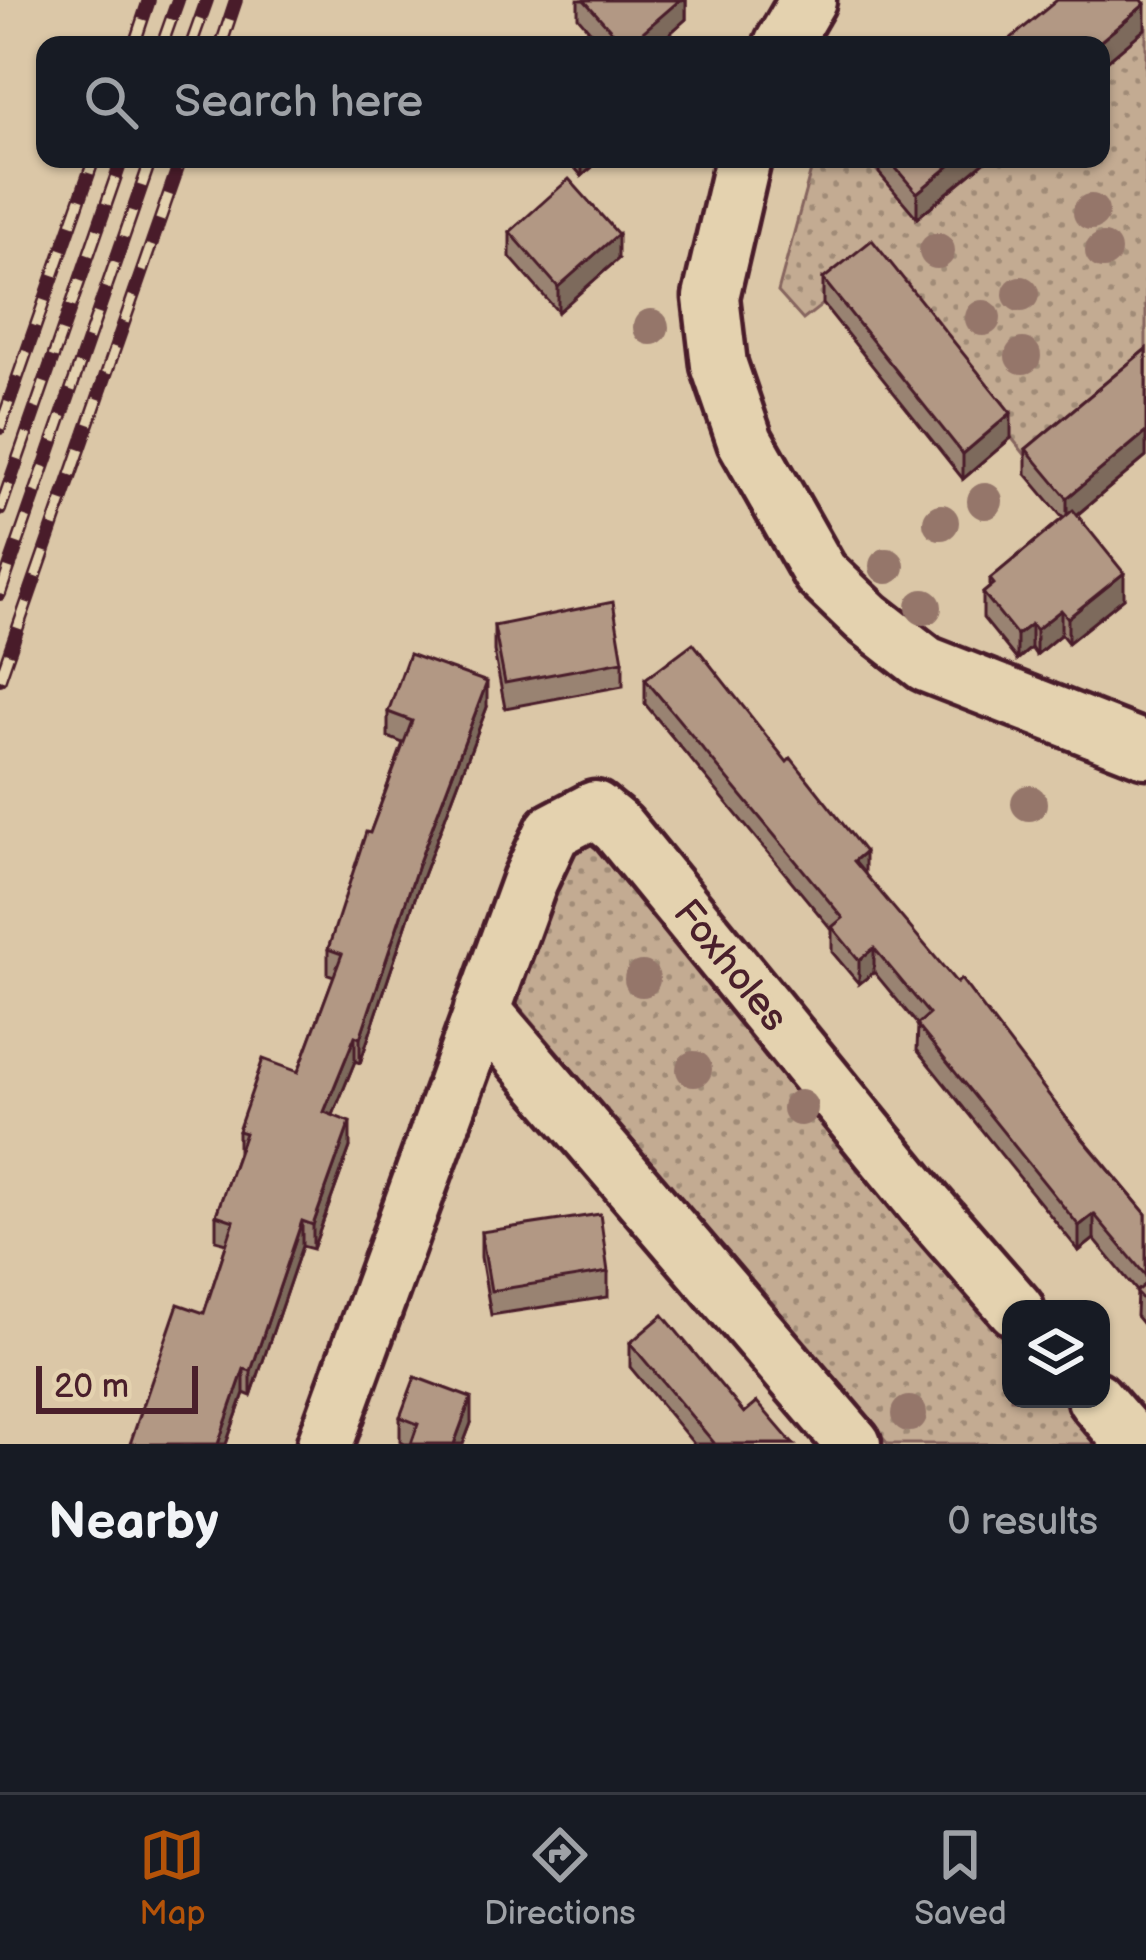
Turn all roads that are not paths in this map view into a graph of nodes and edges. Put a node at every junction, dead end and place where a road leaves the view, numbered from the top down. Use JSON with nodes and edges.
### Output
{"nodes":[{"id":1,"x":808,"y":0,"type":"edge"},
{"id":2,"x":787,"y":36,"type":"edge"},
{"id":3,"x":741,"y":168,"type":"edge"},
{"id":4,"x":1146,"y":750,"type":"edge"},
{"id":5,"x":482,"y":1010,"type":"junction"},
{"id":6,"x":1008,"y":1300,"type":"edge"},
{"id":7,"x":1103,"y":1408,"type":"edge"},
{"id":8,"x":325,"y":1444,"type":"edge"},
{"id":9,"x":854,"y":1444,"type":"edge"},
{"id":10,"x":1134,"y":1444,"type":"edge"}],
"edges":[{"from":1,"to":2,"type":"street"},
{"from":3,"to":4,"type":"street"},
{"from":5,"to":6,"type":"street","name":"Foxholes"},
{"from":5,"to":8,"type":"street","name":"Foxholes"},
{"from":5,"to":9,"type":"street"},
{"from":7,"to":10,"type":"street"}]}
